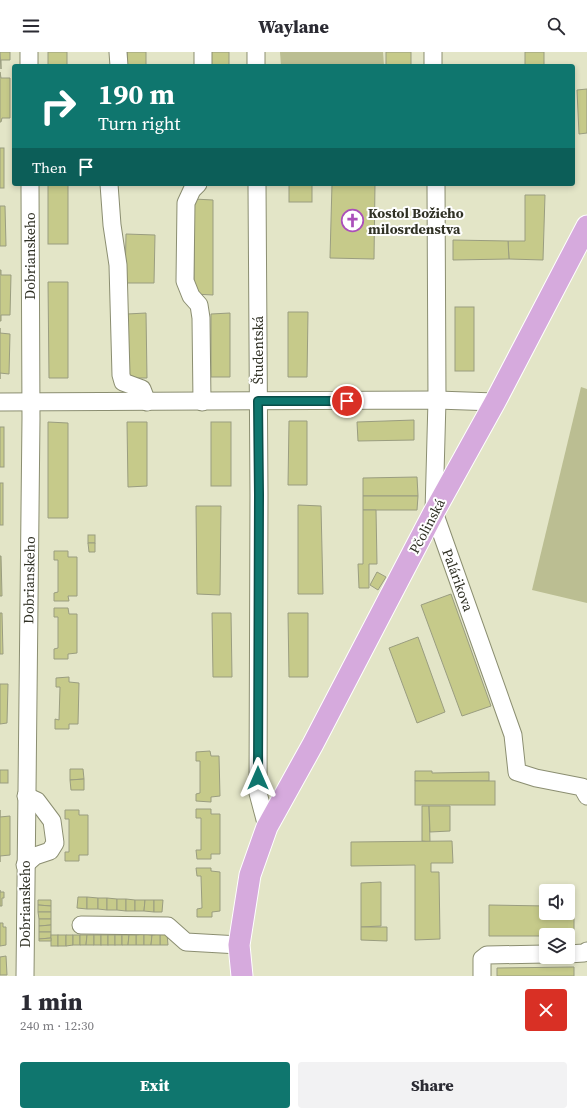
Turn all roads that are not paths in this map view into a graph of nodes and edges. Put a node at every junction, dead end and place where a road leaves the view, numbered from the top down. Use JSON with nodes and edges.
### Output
{"nodes":[{"id":1,"x":29,"y":52,"type":"edge"},
{"id":2,"x":118,"y":52,"type":"edge"},
{"id":3,"x":203,"y":52,"type":"edge"},
{"id":4,"x":256,"y":52,"type":"edge"},
{"id":5,"x":433,"y":52,"type":"edge"},
{"id":6,"x":29,"y":64,"type":"edge"},
{"id":7,"x":118,"y":64,"type":"edge"},
{"id":8,"x":203,"y":64,"type":"edge"},
{"id":9,"x":256,"y":64,"type":"edge"},
{"id":10,"x":433,"y":64,"type":"edge"},
{"id":11,"x":30,"y":186,"type":"edge"},
{"id":12,"x":109,"y":186,"type":"edge"},
{"id":13,"x":196,"y":186,"type":"edge"},
{"id":14,"x":257,"y":186,"type":"edge"},
{"id":15,"x":436,"y":186,"type":"edge"},
{"id":16,"x":587,"y":226,"type":"edge"},
{"id":17,"x":437,"y":400,"type":"junction"},
{"id":18,"x":258,"y":401,"type":"junction"},
{"id":19,"x":0,"y":402,"type":"edge"},
{"id":20,"x":31,"y":402,"type":"junction"},
{"id":21,"x":147,"y":402,"type":"junction"},
{"id":22,"x":202,"y":402,"type":"junction"},
{"id":23,"x":495,"y":402,"type":"junction"},
{"id":24,"x":434,"y":512,"type":"junction"},
{"id":25,"x":26,"y":796,"type":"junction"},
{"id":26,"x":587,"y":796,"type":"edge"},
{"id":27,"x":267,"y":827,"type":"junction"},
{"id":28,"x":25,"y":865,"type":"junction"},
{"id":29,"x":81,"y":925,"type":"dead end"},
{"id":30,"x":239,"y":946,"type":"junction"},
{"id":31,"x":587,"y":951,"type":"edge"},
{"id":32,"x":539,"y":954,"type":"edge"},
{"id":33,"x":575,"y":954,"type":"edge"},
{"id":34,"x":25,"y":976,"type":"edge"},
{"id":35,"x":242,"y":976,"type":"edge"},
{"id":36,"x":482,"y":976,"type":"edge"}],
"edges":[{"from":1,"to":6,"type":"street"},
{"from":2,"to":7,"type":"street"},
{"from":3,"to":8,"type":"street"},
{"from":4,"to":9,"type":"street"},
{"from":5,"to":10,"type":"street"},
{"from":11,"to":20,"type":"street","name":"Dobrianskeho"},
{"from":12,"to":21,"type":"street"},
{"from":13,"to":22,"type":"street"},
{"from":14,"to":18,"type":"street","name":"Študentská"},
{"from":15,"to":17,"type":"street","name":"Palárikova"},
{"from":16,"to":23,"type":"main road","name":"Pčolinská"},
{"from":17,"to":18,"type":"street"},
{"from":17,"to":23,"type":"street"},
{"from":17,"to":24,"type":"street","name":"Palárikova"},
{"from":18,"to":22,"type":"street"},
{"from":18,"to":27,"type":"street","name":"Študentská"},
{"from":19,"to":20,"type":"street"},
{"from":20,"to":21,"type":"street"},
{"from":20,"to":25,"type":"street","name":"Dobrianskeho"},
{"from":21,"to":22,"type":"street"},
{"from":23,"to":24,"type":"main road","name":"Pčolinská"},
{"from":24,"to":26,"type":"street","name":"Palárikova"},
{"from":24,"to":27,"type":"main road","name":"Pčolinská"},
{"from":25,"to":28,"type":"street","name":"Dobrianskeho"},
{"from":25,"to":28,"type":"street"},
{"from":27,"to":30,"type":"main road","name":"Pčolinská"},
{"from":28,"to":34,"type":"street","name":"Dobrianskeho"},
{"from":29,"to":30,"type":"street"},
{"from":30,"to":35,"type":"main road","name":"Pčolinská"},
{"from":31,"to":33,"type":"street"},
{"from":32,"to":36,"type":"street"}]}
